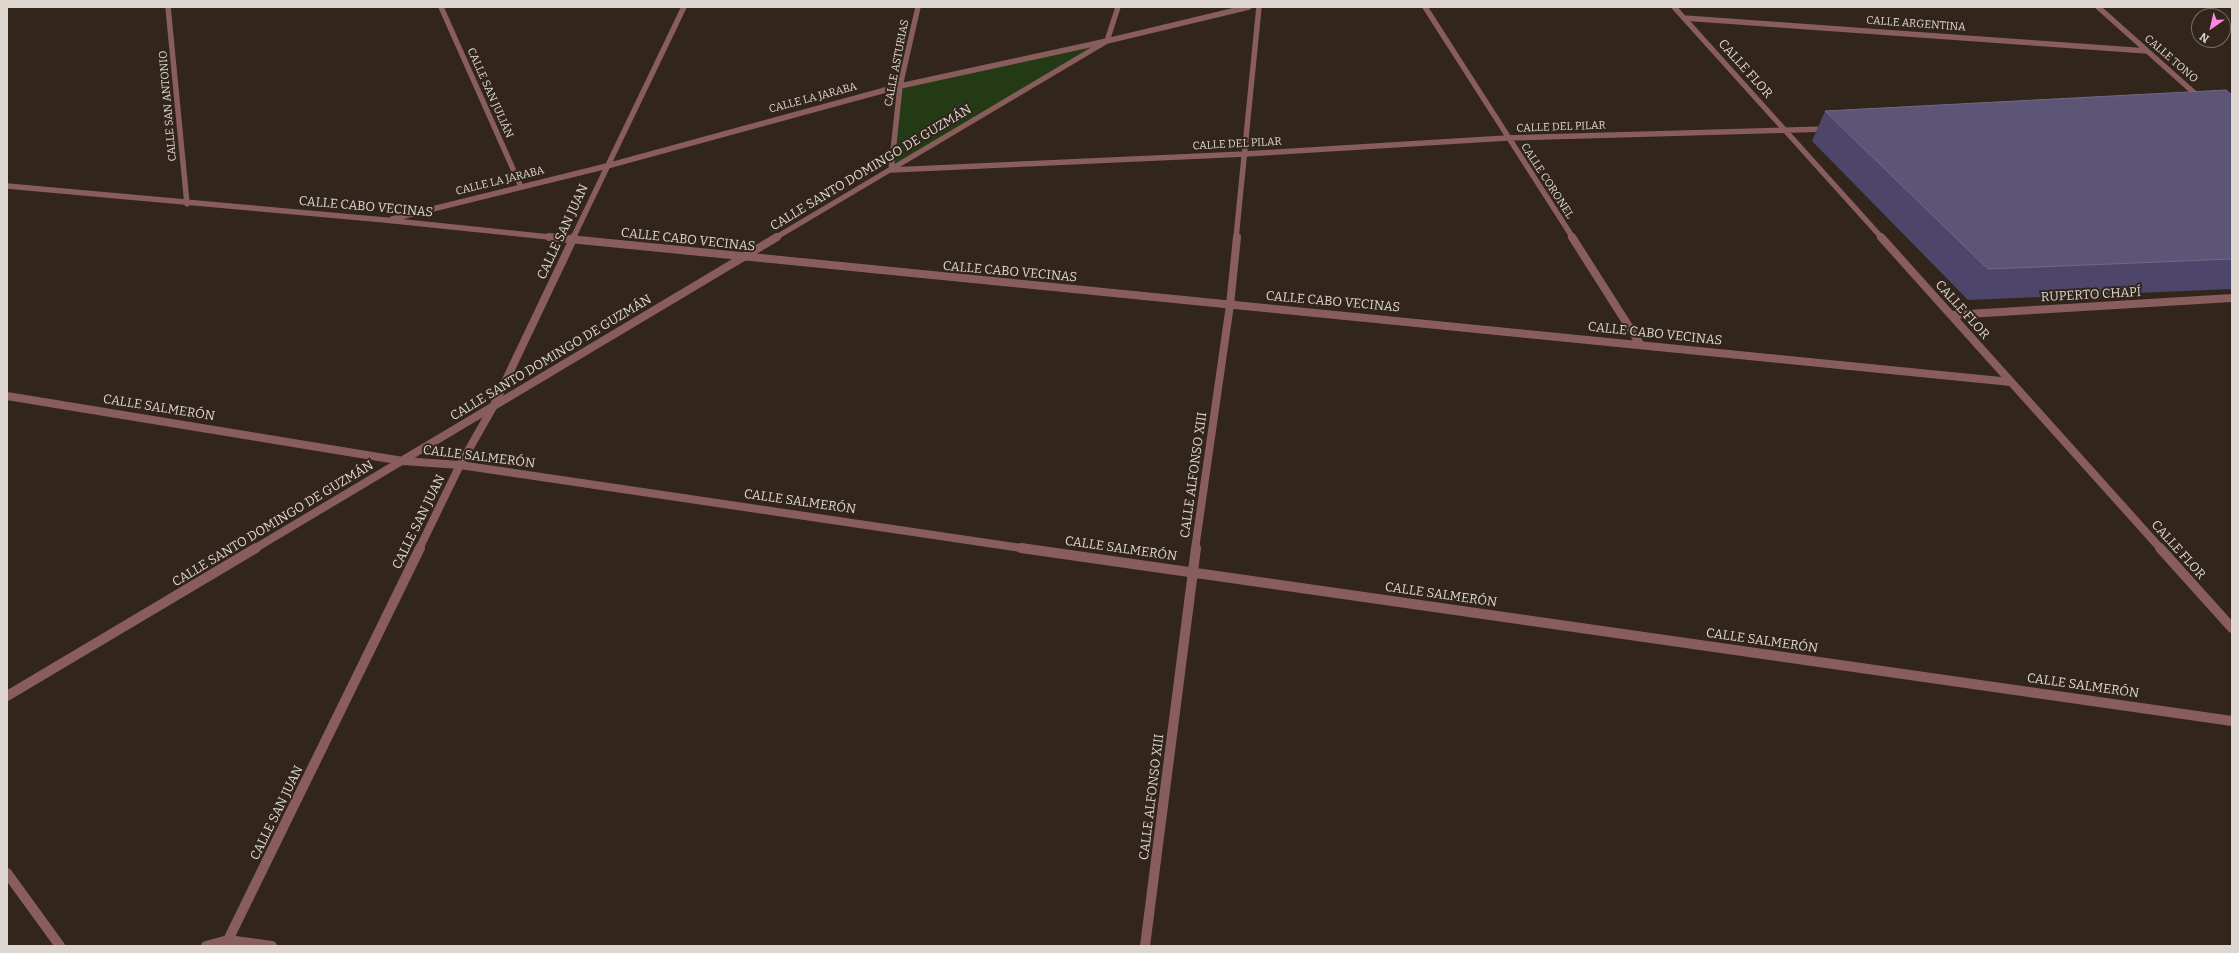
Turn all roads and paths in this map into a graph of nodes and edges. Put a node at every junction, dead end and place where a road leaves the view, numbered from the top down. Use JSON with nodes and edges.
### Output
{"nodes":[{"id":1,"x":168,"y":7,"type":"edge"},
{"id":2,"x":441,"y":7,"type":"edge"},
{"id":3,"x":684,"y":7,"type":"edge"},
{"id":4,"x":918,"y":7,"type":"edge"},
{"id":5,"x":1118,"y":7,"type":"edge"},
{"id":6,"x":1249,"y":7,"type":"edge"},
{"id":7,"x":1259,"y":7,"type":"edge"},
{"id":8,"x":1425,"y":7,"type":"edge"},
{"id":9,"x":1674,"y":7,"type":"edge"},
{"id":10,"x":2098,"y":7,"type":"edge"},
{"id":11,"x":1684,"y":18,"type":"junction"},
{"id":12,"x":1107,"y":41,"type":"junction"},
{"id":13,"x":2147,"y":51,"type":"junction"},
{"id":14,"x":900,"y":86,"type":"junction"},
{"id":15,"x":2207,"y":103,"type":"edge"},
{"id":16,"x":1832,"y":128,"type":"edge"},
{"id":17,"x":1785,"y":131,"type":"junction"},
{"id":18,"x":1508,"y":138,"type":"junction"},
{"id":19,"x":1245,"y":154,"type":"junction"},
{"id":20,"x":607,"y":166,"type":"junction"},
{"id":21,"x":891,"y":170,"type":"junction"},
{"id":22,"x":7,"y":186,"type":"edge"},
{"id":23,"x":521,"y":187,"type":"junction"},
{"id":24,"x":187,"y":204,"type":"junction"},
{"id":25,"x":385,"y":220,"type":"junction"},
{"id":26,"x":572,"y":240,"type":"junction"},
{"id":27,"x":742,"y":258,"type":"junction"},
{"id":28,"x":2232,"y":298,"type":"edge"},
{"id":29,"x":1230,"y":305,"type":"junction"},
{"id":30,"x":1951,"y":315,"type":"junction"},
{"id":31,"x":1640,"y":344,"type":"junction"},
{"id":32,"x":2011,"y":382,"type":"junction"},
{"id":33,"x":7,"y":396,"type":"edge"},
{"id":34,"x":493,"y":407,"type":"junction"},
{"id":35,"x":403,"y":461,"type":"junction"},
{"id":36,"x":460,"y":466,"type":"junction"},
{"id":37,"x":1192,"y":573,"type":"junction"},
{"id":38,"x":2232,"y":628,"type":"edge"},
{"id":39,"x":7,"y":696,"type":"edge"},
{"id":40,"x":2232,"y":720,"type":"edge"},
{"id":41,"x":7,"y":873,"type":"edge"},
{"id":42,"x":228,"y":940,"type":"junction"},
{"id":43,"x":60,"y":946,"type":"edge"},
{"id":44,"x":206,"y":946,"type":"edge"},
{"id":45,"x":272,"y":946,"type":"edge"},
{"id":46,"x":1145,"y":946,"type":"edge"}],
"edges":[{"from":1,"to":24,"type":"street","name":"CALLE SAN ANTONIO"},
{"from":2,"to":23,"type":"street","name":"CALLE SAN JULIÁN"},
{"from":3,"to":20,"type":"street","name":"CALLE SAN JUAN"},
{"from":4,"to":14,"type":"street","name":"CALLE ASTURIAS"},
{"from":5,"to":12,"type":"street"},
{"from":6,"to":12,"type":"street","name":"CALLE LA JARABA"},
{"from":7,"to":19,"type":"street","name":"CALLE ALFONSO XIII"},
{"from":8,"to":18,"type":"street","name":"CALLE CORONEL"},
{"from":9,"to":11,"type":"street","name":"CALLE FLOR"},
{"from":10,"to":13,"type":"street","name":"CALLE TONO"},
{"from":11,"to":13,"type":"street","name":"CALLE ARGENTINA"},
{"from":11,"to":17,"type":"street","name":"CALLE FLOR"},
{"from":12,"to":14,"type":"street","name":"CALLE LA JARABA"},
{"from":12,"to":21,"type":"street","name":"CALLE SANTO DOMINGO DE GUZMÁN"},
{"from":13,"to":15,"type":"street","name":"CALLE TONO"},
{"from":14,"to":20,"type":"street","name":"CALLE LA JARABA"},
{"from":14,"to":21,"type":"street","name":"CALLE ASTURIAS"},
{"from":16,"to":17,"type":"street","name":"CALLE DEL PILAR"},
{"from":17,"to":18,"type":"street","name":"CALLE DEL PILAR"},
{"from":17,"to":30,"type":"street","name":"CALLE FLOR"},
{"from":18,"to":19,"type":"street","name":"CALLE DEL PILAR"},
{"from":18,"to":31,"type":"street","name":"CALLE CORONEL"},
{"from":19,"to":21,"type":"street","name":"CALLE DEL PILAR"},
{"from":19,"to":29,"type":"street","name":"CALLE ALFONSO XIII"},
{"from":20,"to":23,"type":"street","name":"CALLE LA JARABA"},
{"from":20,"to":26,"type":"street","name":"CALLE SAN JUAN"},
{"from":21,"to":27,"type":"street","name":"CALLE SANTO DOMINGO DE GUZMÁN"},
{"from":22,"to":24,"type":"street","name":"CALLE CABO VECINAS"},
{"from":23,"to":25,"type":"street","name":"CALLE LA JARABA"},
{"from":24,"to":25,"type":"street","name":"CALLE CABO VECINAS"},
{"from":25,"to":26,"type":"street","name":"CALLE CABO VECINAS"},
{"from":26,"to":27,"type":"street","name":"CALLE CABO VECINAS"},
{"from":26,"to":34,"type":"street","name":"CALLE SAN JUAN"},
{"from":27,"to":29,"type":"street","name":"CALLE CABO VECINAS"},
{"from":27,"to":34,"type":"street","name":"CALLE SANTO DOMINGO DE GUZMÁN"},
{"from":28,"to":30,"type":"street","name":"RUPERTO CHAPÍ"},
{"from":29,"to":31,"type":"street","name":"CALLE CABO VECINAS"},
{"from":29,"to":37,"type":"street","name":"CALLE ALFONSO XIII"},
{"from":30,"to":32,"type":"street","name":"CALLE FLOR"},
{"from":31,"to":32,"type":"street","name":"CALLE CABO VECINAS"},
{"from":32,"to":38,"type":"street","name":"CALLE FLOR"},
{"from":33,"to":35,"type":"street","name":"CALLE SALMERÓN"},
{"from":34,"to":35,"type":"street","name":"CALLE SANTO DOMINGO DE GUZMÁN"},
{"from":34,"to":36,"type":"street","name":"CALLE SAN JUAN"},
{"from":35,"to":36,"type":"street","name":"CALLE SALMERÓN"},
{"from":35,"to":39,"type":"street","name":"CALLE SANTO DOMINGO DE GUZMÁN"},
{"from":36,"to":37,"type":"street","name":"CALLE SALMERÓN"},
{"from":36,"to":42,"type":"street","name":"CALLE SAN JUAN"},
{"from":37,"to":40,"type":"street","name":"CALLE SALMERÓN"},
{"from":37,"to":46,"type":"street","name":"CALLE ALFONSO XIII"},
{"from":41,"to":43,"type":"street"},
{"from":42,"to":44,"type":"street"},
{"from":42,"to":45,"type":"street"}]}
